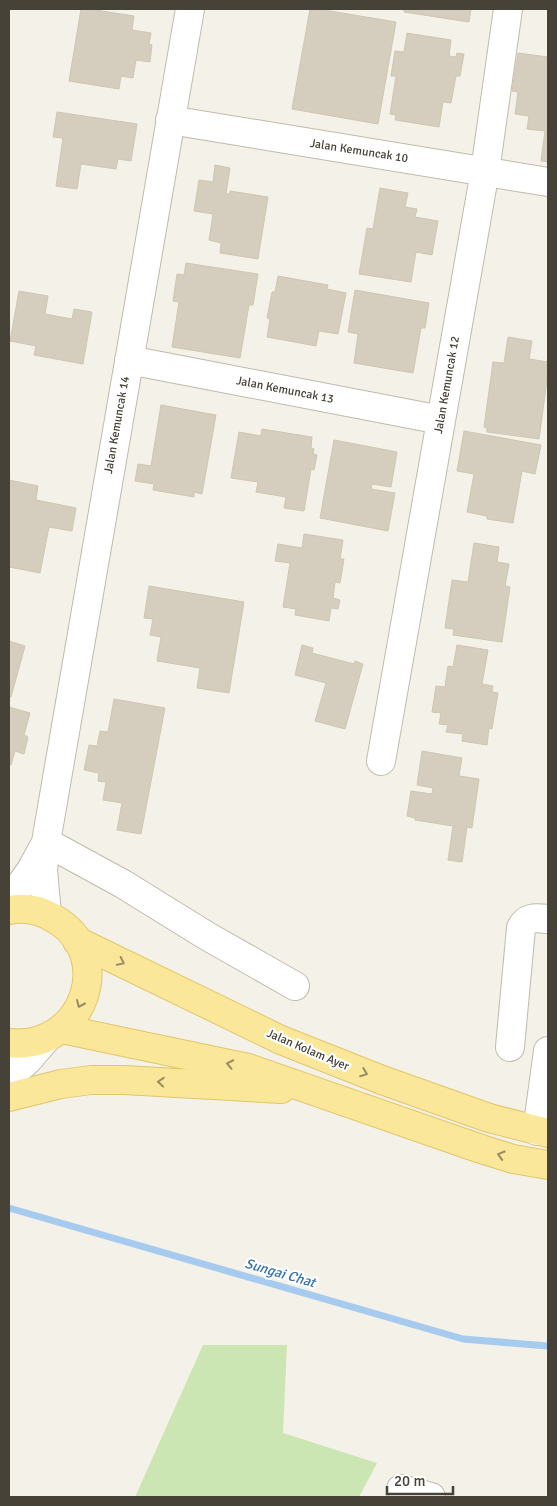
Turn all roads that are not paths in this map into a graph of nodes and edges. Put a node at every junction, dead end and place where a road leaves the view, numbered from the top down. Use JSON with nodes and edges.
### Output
{"nodes":[{"id":1,"x":190,"y":9,"type":"edge"},
{"id":2,"x":508,"y":9,"type":"edge"},
{"id":3,"x":170,"y":120,"type":"junction"},
{"id":4,"x":485,"y":171,"type":"junction"},
{"id":5,"x":548,"y":182,"type":"edge"},
{"id":6,"x":129,"y":360,"type":"junction"},
{"id":7,"x":441,"y":420,"type":"junction"},
{"id":8,"x":382,"y":761,"type":"dead end"},
{"id":9,"x":46,"y":842,"type":"junction"},
{"id":10,"x":9,"y":901,"type":"edge"},
{"id":11,"x":9,"y":910,"type":"edge"},
{"id":12,"x":47,"y":914,"type":"junction"},
{"id":13,"x":548,"y":919,"type":"edge"},
{"id":14,"x":77,"y":941,"type":"junction"},
{"id":15,"x":295,"y":986,"type":"dead end"},
{"id":16,"x":55,"y":1034,"type":"junction"},
{"id":17,"x":9,"y":1043,"type":"edge"},
{"id":18,"x":510,"y":1047,"type":"dead end"},
{"id":19,"x":548,"y":1051,"type":"edge"},
{"id":20,"x":9,"y":1076,"type":"edge"},
{"id":21,"x":315,"y":1091,"type":"junction"},
{"id":22,"x":9,"y":1096,"type":"edge"},
{"id":23,"x":543,"y":1132,"type":"edge"},
{"id":24,"x":548,"y":1164,"type":"edge"},
{"id":25,"x":401,"y":1489,"type":"dead end"},
{"id":26,"x":432,"y":1497,"type":"edge"}],
"edges":[{"from":1,"to":3,"type":"street","name":"Jalan Kemuncak 14"},
{"from":2,"to":4,"type":"street","name":"Jalan Kemuncak 12"},
{"from":3,"to":4,"type":"street","name":"Jalan Kemuncak 10"},
{"from":3,"to":6,"type":"street","name":"Jalan Kemuncak 14"},
{"from":4,"to":5,"type":"street","name":"Jalan Kemuncak 10"},
{"from":4,"to":7,"type":"street","name":"Jalan Kemuncak 12"},
{"from":6,"to":7,"type":"street","name":"Jalan Kemuncak 13"},
{"from":6,"to":9,"type":"street","name":"Jalan Kemuncak 14"},
{"from":7,"to":8,"type":"street","name":"Jalan Kemuncak 12"},
{"from":9,"to":10,"type":"street","name":"Jalan Kemuncak 14"},
{"from":9,"to":12,"type":"street","name":"Jalan Kemuncak 14"},
{"from":9,"to":15,"type":"street"},
{"from":11,"to":12,"type":"main road"},
{"from":12,"to":14,"type":"main road"},
{"from":13,"to":18,"type":"street"},
{"from":14,"to":16,"type":"main road","one_way":true},
{"from":14,"to":23,"type":"main road","name":"Jalan Kolam Ayer","one_way":true},
{"from":16,"to":17,"type":"main road"},
{"from":16,"to":20,"type":"street"},
{"from":21,"to":16,"type":"main road","one_way":true},
{"from":19,"to":23,"type":"street"},
{"from":21,"to":22,"type":"main road","one_way":true},
{"from":24,"to":21,"type":"main road","one_way":true},
{"from":25,"to":26,"type":"street"}]}
